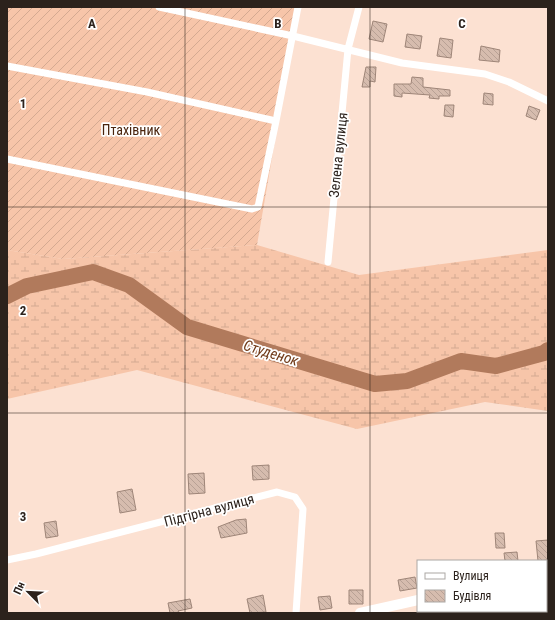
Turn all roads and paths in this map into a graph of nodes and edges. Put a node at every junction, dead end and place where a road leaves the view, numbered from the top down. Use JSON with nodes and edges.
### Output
{"nodes":[{"id":1,"x":159,"y":7,"type":"edge"},
{"id":2,"x":298,"y":7,"type":"edge"},
{"id":3,"x":359,"y":7,"type":"edge"},
{"id":4,"x":293,"y":36,"type":"junction"},
{"id":5,"x":348,"y":49,"type":"junction"},
{"id":6,"x":7,"y":66,"type":"edge"},
{"id":7,"x":548,"y":101,"type":"edge"},
{"id":8,"x":276,"y":122,"type":"junction"},
{"id":9,"x":7,"y":159,"type":"edge"},
{"id":10,"x":328,"y":262,"type":"dead end"},
{"id":11,"x":7,"y":560,"type":"edge"},
{"id":12,"x":417,"y":600,"type":"edge"},
{"id":13,"x":296,"y":613,"type":"edge"},
{"id":14,"x":360,"y":613,"type":"edge"}],
"edges":[{"from":1,"to":4,"type":"street"},
{"from":2,"to":4,"type":"street"},
{"from":3,"to":5,"type":"street","name":"Зелена вулиця"},
{"from":4,"to":5,"type":"street"},
{"from":4,"to":8,"type":"street"},
{"from":5,"to":7,"type":"street"},
{"from":5,"to":10,"type":"street","name":"Зелена вулиця"},
{"from":6,"to":8,"type":"street"},
{"from":8,"to":9,"type":"street"},
{"from":11,"to":13,"type":"street","name":"Підгірна вулиця"},
{"from":12,"to":14,"type":"street"}]}
